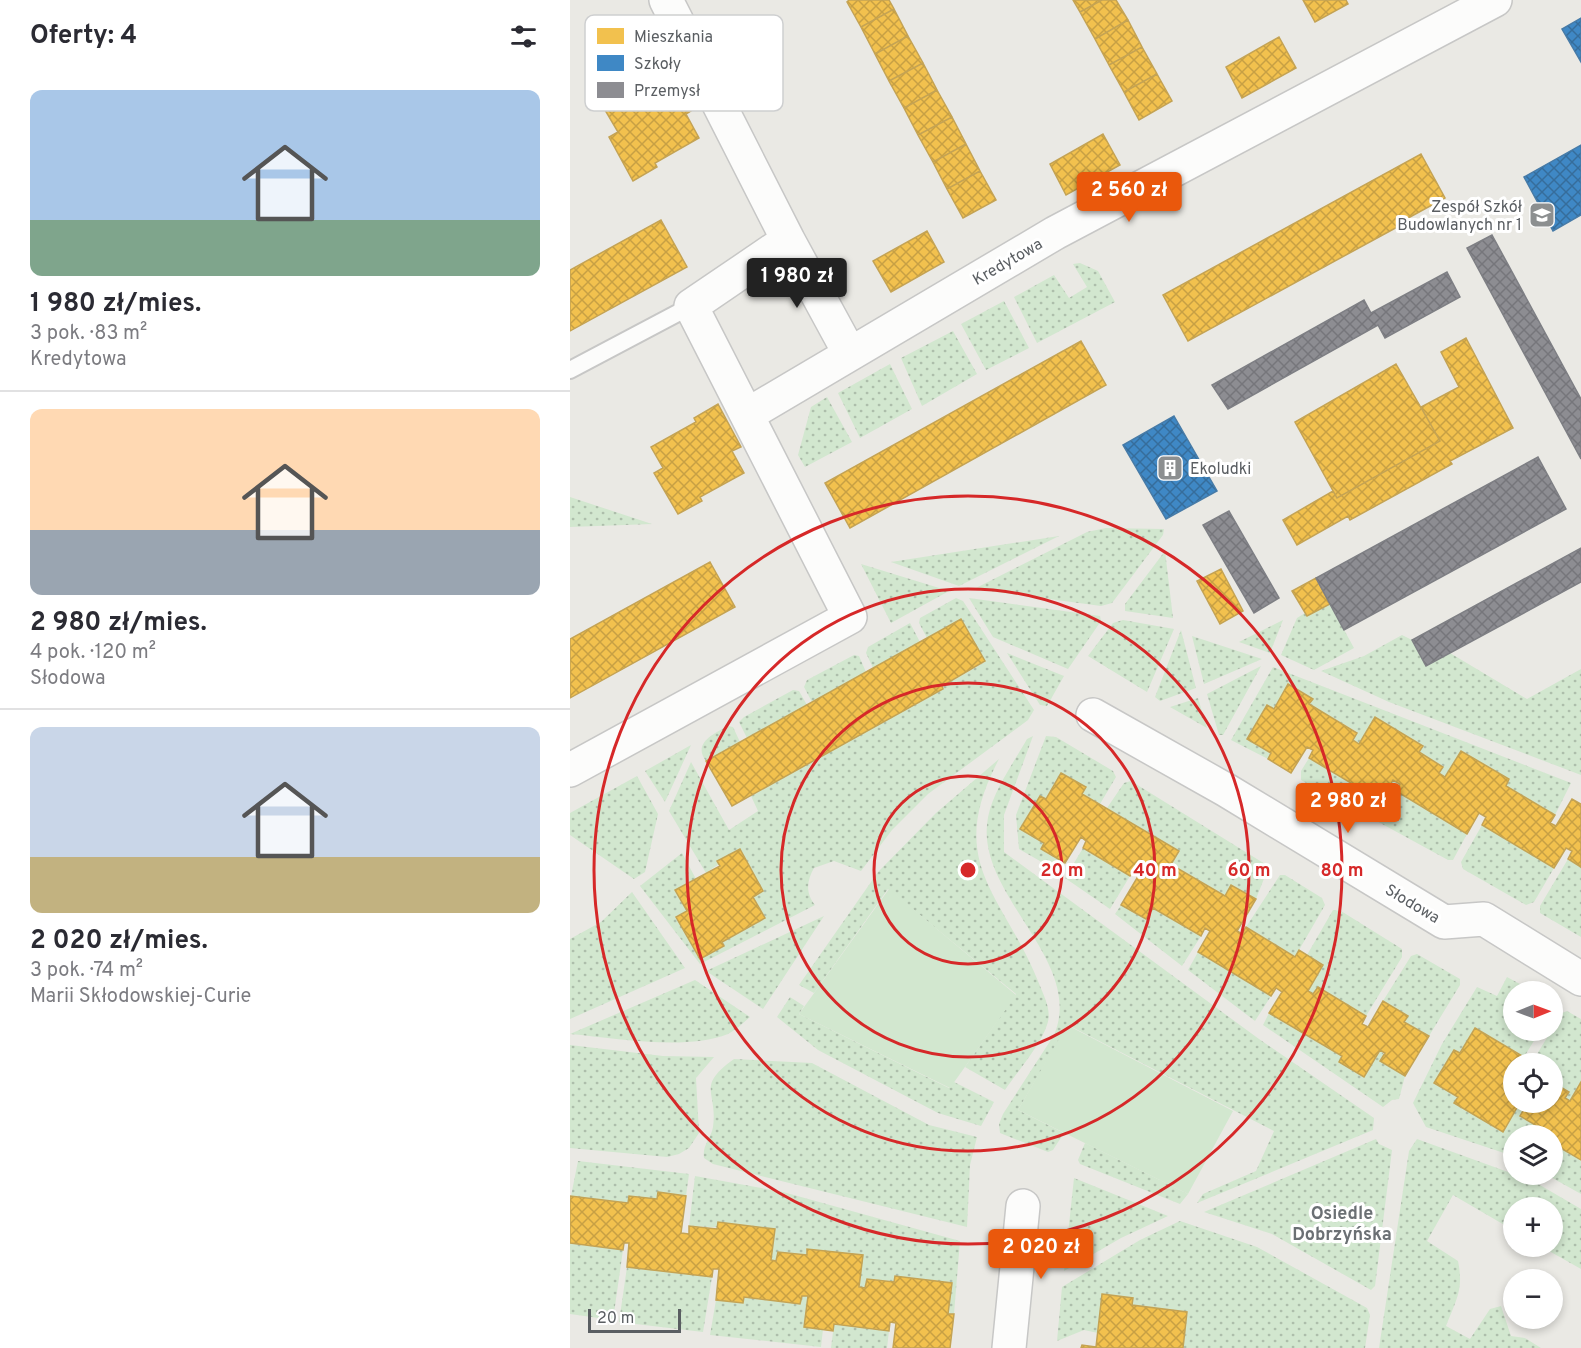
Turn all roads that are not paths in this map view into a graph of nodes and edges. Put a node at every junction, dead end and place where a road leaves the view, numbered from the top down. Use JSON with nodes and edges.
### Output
{"nodes":[{"id":1,"x":666,"y":0,"type":"edge"},
{"id":2,"x":1495,"y":0,"type":"edge"},
{"id":3,"x":674,"y":15,"type":"edge"},
{"id":4,"x":722,"y":111,"type":"edge"},
{"id":5,"x":788,"y":240,"type":"junction"},
{"id":6,"x":691,"y":306,"type":"junction"},
{"id":7,"x":850,"y":354,"type":"junction"},
{"id":8,"x":570,"y":370,"type":"edge"},
{"id":9,"x":747,"y":415,"type":"junction"},
{"id":10,"x":1093,"y":715,"type":"dead end"},
{"id":11,"x":570,"y":770,"type":"edge"},
{"id":12,"x":1581,"y":979,"type":"edge"},
{"id":13,"x":1023,"y":1206,"type":"dead end"},
{"id":14,"x":1009,"y":1348,"type":"edge"}],
"edges":[{"from":1,"to":3,"type":"street"},
{"from":2,"to":7,"type":"street","name":"Kredytowa"},
{"from":4,"to":5,"type":"street"},
{"from":5,"to":6,"type":"street"},
{"from":5,"to":7,"type":"street"},
{"from":6,"to":8,"type":"lane"},
{"from":6,"to":9,"type":"street"},
{"from":7,"to":9,"type":"street","name":"Kredytowa"},
{"from":9,"to":11,"type":"street"},
{"from":10,"to":12,"type":"street","name":"Słodowa"},
{"from":13,"to":14,"type":"street"}]}
